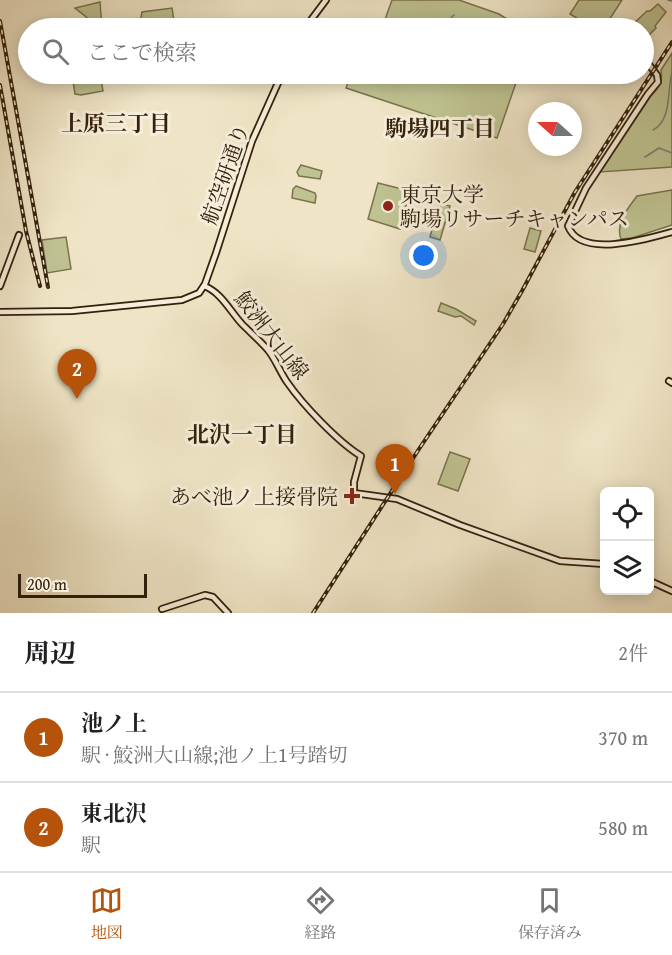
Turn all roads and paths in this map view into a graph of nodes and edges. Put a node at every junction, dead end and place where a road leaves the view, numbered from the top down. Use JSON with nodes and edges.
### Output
{"nodes":[{"id":1,"x":326,"y":0,"type":"edge"},
{"id":2,"x":312,"y":18,"type":"edge"},
{"id":3,"x":654,"y":71,"type":"edge"},
{"id":4,"x":278,"y":84,"type":"edge"},
{"id":5,"x":672,"y":232,"type":"edge"},
{"id":6,"x":19,"y":235,"type":"dead end"},
{"id":7,"x":0,"y":286,"type":"edge"},
{"id":8,"x":204,"y":286,"type":"junction"},
{"id":9,"x":0,"y":312,"type":"edge"},
{"id":10,"x":600,"y":564,"type":"edge"},
{"id":11,"x":654,"y":583,"type":"edge"},
{"id":12,"x":672,"y":591,"type":"edge"},
{"id":13,"x":162,"y":609,"type":"dead end"},
{"id":14,"x":228,"y":613,"type":"edge"}],
"edges":[{"from":1,"to":2,"type":"main road"},
{"from":3,"to":5,"type":"main road"},
{"from":4,"to":8,"type":"main road","name":"航空研通り"},
{"from":6,"to":7,"type":"main road"},
{"from":8,"to":9,"type":"main road","name":"鮫洲大山線"},
{"from":8,"to":10,"type":"main road","name":"鮫洲大山線"},
{"from":11,"to":12,"type":"main road"},
{"from":13,"to":14,"type":"main road"}]}
